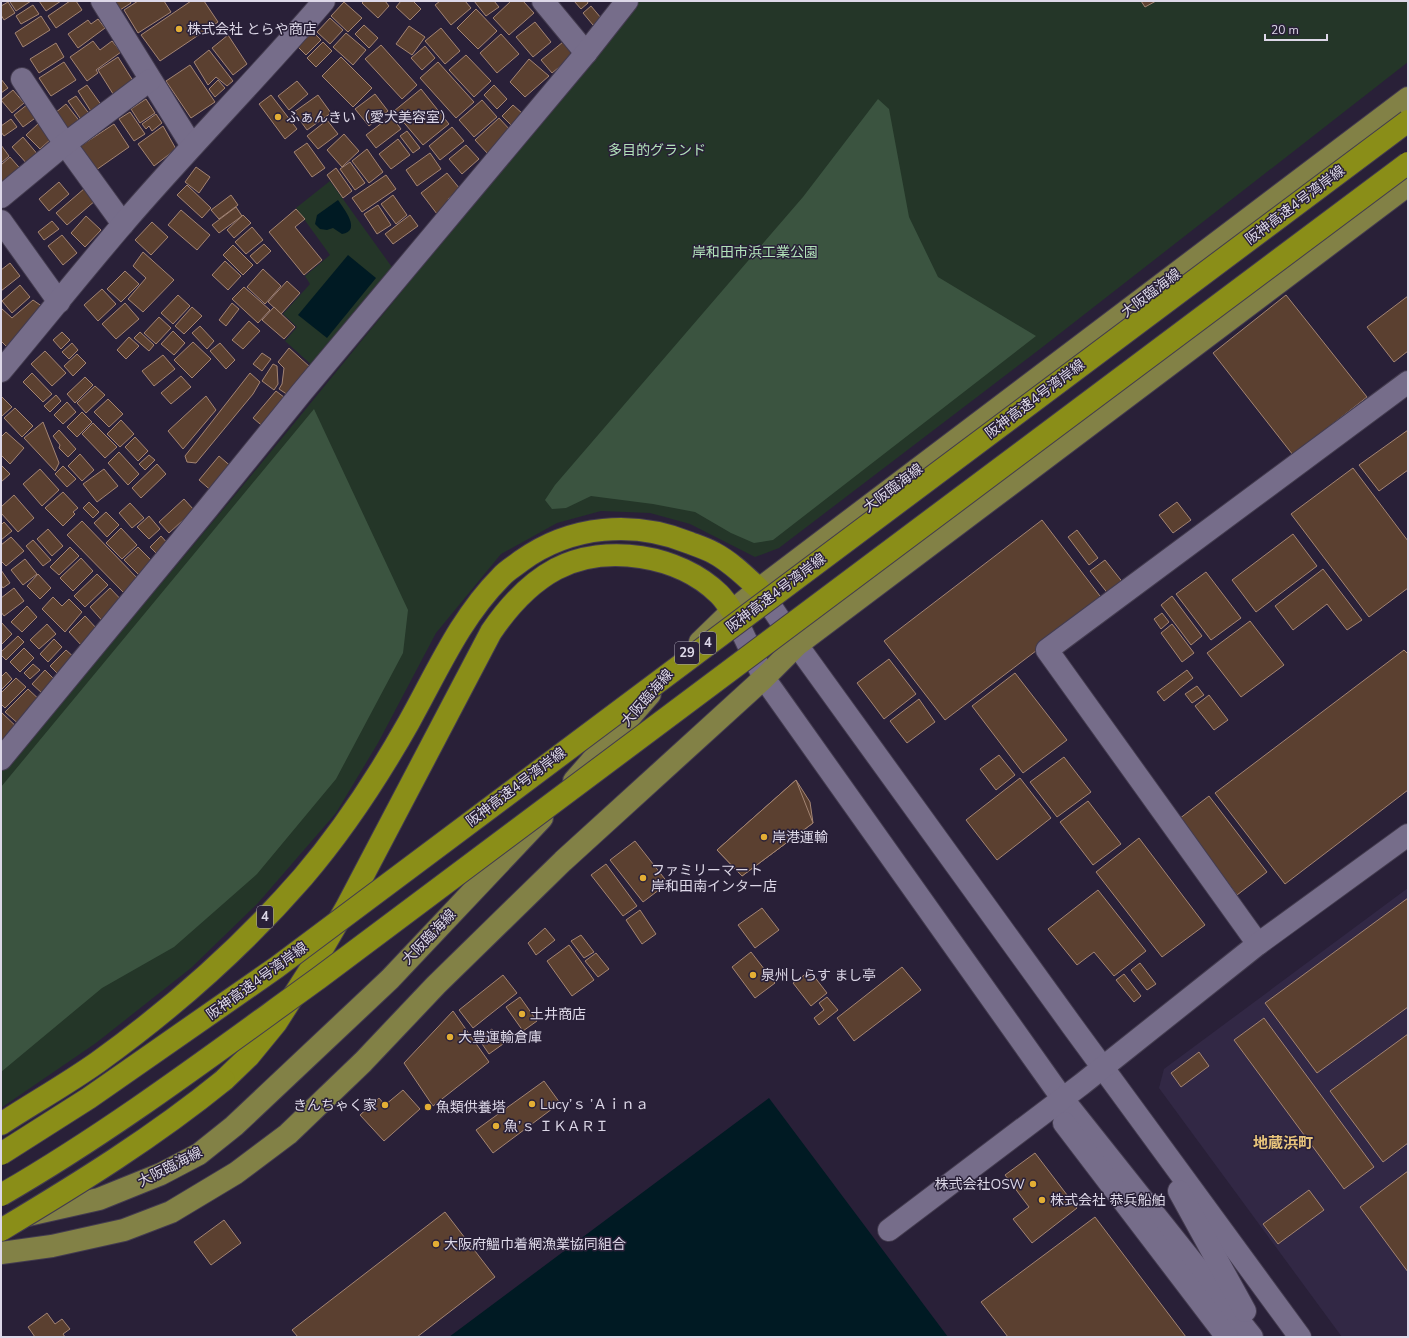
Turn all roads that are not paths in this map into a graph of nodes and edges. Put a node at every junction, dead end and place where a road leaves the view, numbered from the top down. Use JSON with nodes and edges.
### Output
{"nodes":[{"id":1,"x":102,"y":1,"type":"edge"},
{"id":2,"x":324,"y":1,"type":"edge"},
{"id":3,"x":543,"y":1,"type":"edge"},
{"id":4,"x":627,"y":1,"type":"edge"},
{"id":5,"x":586,"y":53,"type":"junction"},
{"id":6,"x":22,"y":79,"type":"dead end"},
{"id":7,"x":150,"y":80,"type":"junction"},
{"id":8,"x":1408,"y":98,"type":"edge"},
{"id":9,"x":1408,"y":121,"type":"edge"},
{"id":10,"x":65,"y":144,"type":"junction"},
{"id":11,"x":192,"y":146,"type":"junction"},
{"id":12,"x":1408,"y":163,"type":"edge"},
{"id":13,"x":1408,"y":185,"type":"edge"},
{"id":14,"x":1,"y":197,"type":"edge"},
{"id":15,"x":1,"y":221,"type":"edge"},
{"id":16,"x":123,"y":224,"type":"junction"},
{"id":17,"x":59,"y":302,"type":"junction"},
{"id":18,"x":1,"y":371,"type":"edge"},
{"id":19,"x":1408,"y":382,"type":"edge"},
{"id":20,"x":759,"y":589,"type":"junction"},
{"id":21,"x":732,"y":611,"type":"junction"},
{"id":22,"x":797,"y":645,"type":"junction"},
{"id":23,"x":764,"y":678,"type":"junction"},
{"id":24,"x":1,"y":759,"type":"edge"},
{"id":25,"x":1408,"y":835,"type":"edge"},
{"id":26,"x":1258,"y":944,"type":"junction"},
{"id":27,"x":1102,"y":1067,"type":"junction"},
{"id":28,"x":1057,"y":1102,"type":"junction"},
{"id":29,"x":1137,"y":1114,"type":"junction"},
{"id":30,"x":1,"y":1124,"type":"edge"},
{"id":31,"x":1,"y":1154,"type":"edge"},
{"id":32,"x":1,"y":1195,"type":"edge"},
{"id":33,"x":1,"y":1220,"type":"edge"},
{"id":34,"x":1,"y":1230,"type":"edge"},
{"id":35,"x":889,"y":1230,"type":"dead end"},
{"id":36,"x":1,"y":1253,"type":"edge"},
{"id":37,"x":1227,"y":1337,"type":"edge"},
{"id":38,"x":1252,"y":1337,"type":"edge"},
{"id":39,"x":1259,"y":1337,"type":"edge"},
{"id":40,"x":1300,"y":1337,"type":"edge"}],
"edges":[{"from":1,"to":7,"type":"street"},
{"from":2,"to":11,"type":"street"},
{"from":3,"to":5,"type":"street"},
{"from":4,"to":5,"type":"street"},
{"from":5,"to":24,"type":"street"},
{"from":6,"to":10,"type":"street"},
{"from":7,"to":10,"type":"street"},
{"from":7,"to":11,"type":"street"},
{"from":8,"to":20,"type":"main road","name":"大阪臨海線","number":"29"},
{"from":9,"to":31,"type":"highway","name":"阪神高速4号湾岸線","number":"4","bridge":true},
{"from":10,"to":14,"type":"street"},
{"from":10,"to":16,"type":"street"},
{"from":11,"to":16,"type":"street"},
{"from":12,"to":32,"type":"highway","bridge":true},
{"from":13,"to":22,"type":"main road"},
{"from":15,"to":17,"type":"street"},
{"from":16,"to":17,"type":"street"},
{"from":17,"to":18,"type":"street"},
{"from":19,"to":26,"type":"street"},
{"from":20,"to":21,"type":"main road","name":"大阪臨海線","number":"29"},
{"from":20,"to":22,"type":"street"},
{"from":20,"to":30,"type":"highway","number":"4"},
{"from":21,"to":23,"type":"street"},
{"from":21,"to":33,"type":"main road","name":"大阪臨海線","number":"29"},
{"from":21,"to":34,"type":"highway","bridge":true},
{"from":22,"to":23,"type":"main road"},
{"from":22,"to":27,"type":"street"},
{"from":23,"to":28,"type":"street"},
{"from":23,"to":36,"type":"main road"},
{"from":25,"to":26,"type":"street"},
{"from":26,"to":27,"type":"street"},
{"from":27,"to":28,"type":"street"},
{"from":27,"to":29,"type":"street"},
{"from":28,"to":35,"type":"street"},
{"from":28,"to":37,"type":"street"},
{"from":28,"to":38,"type":"street"},
{"from":29,"to":39,"type":"street"},
{"from":29,"to":40,"type":"street"}]}
